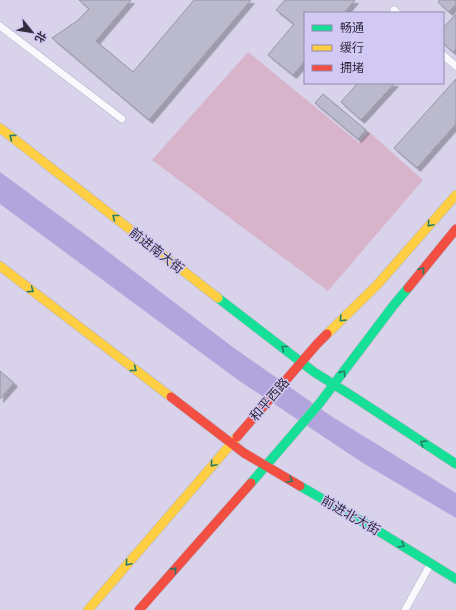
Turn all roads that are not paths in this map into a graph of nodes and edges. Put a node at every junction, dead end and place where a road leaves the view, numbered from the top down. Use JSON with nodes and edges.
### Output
{"nodes":[{"id":1,"x":0,"y":26,"type":"edge"},
{"id":2,"x":444,"y":55,"type":"edge"},
{"id":3,"x":456,"y":66,"type":"edge"},
{"id":4,"x":122,"y":119,"type":"dead end"},
{"id":5,"x":0,"y":128,"type":"edge"},
{"id":6,"x":456,"y":195,"type":"edge"},
{"id":7,"x":456,"y":229,"type":"edge"},
{"id":8,"x":0,"y":266,"type":"edge"},
{"id":9,"x":301,"y":362,"type":"junction"},
{"id":10,"x":334,"y":385,"type":"junction"},
{"id":11,"x":231,"y":443,"type":"junction"},
{"id":12,"x":456,"y":464,"type":"edge"},
{"id":13,"x":266,"y":466,"type":"junction"},
{"id":14,"x":431,"y":563,"type":"junction"},
{"id":15,"x":456,"y":578,"type":"edge"},
{"id":16,"x":88,"y":610,"type":"edge"},
{"id":17,"x":139,"y":610,"type":"edge"},
{"id":18,"x":405,"y":610,"type":"edge"}],
"edges":[{"from":1,"to":4,"type":"lane"},
{"from":2,"to":3,"type":"lane"},
{"from":9,"to":5,"type":"main road","name":"前进南大街","one_way":true},
{"from":6,"to":9,"type":"main road","name":"和平西路","one_way":true},
{"from":10,"to":7,"type":"main road","one_way":true},
{"from":8,"to":11,"type":"main road","one_way":true},
{"from":9,"to":10,"type":"main road","name":"前进南大街"},
{"from":9,"to":11,"type":"main road","name":"和平西路"},
{"from":12,"to":10,"type":"main road","one_way":true},
{"from":10,"to":13,"type":"main road"},
{"from":11,"to":13,"type":"main road","name":"前进北大街"},
{"from":11,"to":16,"type":"main road","name":"和平西路","one_way":true},
{"from":13,"to":14,"type":"main road","name":"前进北大街","one_way":true},
{"from":17,"to":13,"type":"main road","one_way":true},
{"from":14,"to":15,"type":"main road","name":"前进北大街"},
{"from":14,"to":18,"type":"lane"}]}
